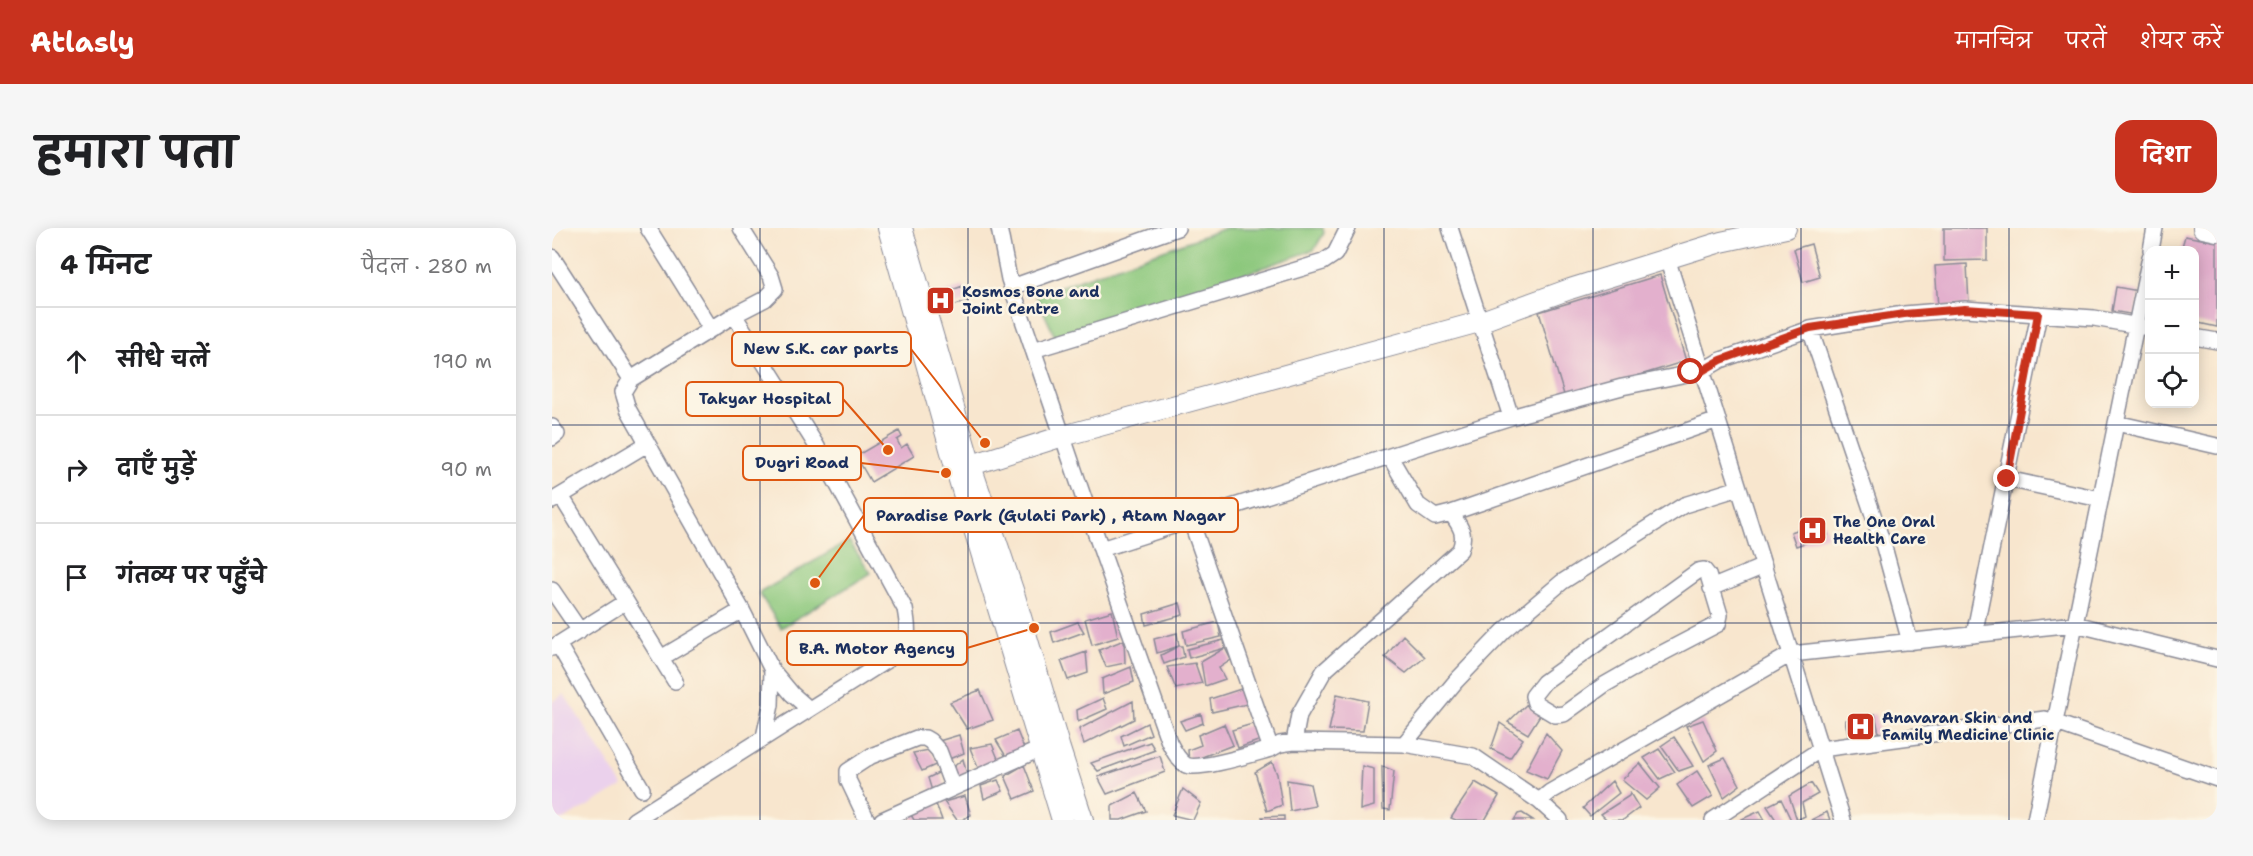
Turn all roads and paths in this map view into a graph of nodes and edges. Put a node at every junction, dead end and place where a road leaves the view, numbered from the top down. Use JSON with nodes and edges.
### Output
{"nodes":[{"id":1,"x":648,"y":228,"type":"edge"},
{"id":2,"x":741,"y":228,"type":"edge"},
{"id":3,"x":888,"y":228,"type":"edge"},
{"id":4,"x":902,"y":228,"type":"edge"},
{"id":5,"x":999,"y":228,"type":"edge"},
{"id":6,"x":1177,"y":228,"type":"edge"},
{"id":7,"x":1348,"y":228,"type":"edge"},
{"id":8,"x":1450,"y":228,"type":"edge"},
{"id":9,"x":1786,"y":228,"type":"edge"},
{"id":10,"x":2156,"y":228,"type":"edge"},
{"id":11,"x":2203,"y":228,"type":"edge"},
{"id":12,"x":2217,"y":231,"type":"edge"},
{"id":13,"x":2152,"y":246,"type":"edge"},
{"id":14,"x":552,"y":256,"type":"edge"},
{"id":15,"x":1667,"y":258,"type":"junction"},
{"id":16,"x":1012,"y":287,"type":"junction"},
{"id":17,"x":2146,"y":300,"type":"edge"},
{"id":18,"x":2038,"y":314,"type":"junction"},
{"id":19,"x":734,"y":315,"type":"junction"},
{"id":20,"x":1479,"y":322,"type":"junction"},
{"id":21,"x":2143,"y":327,"type":"edge"},
{"id":22,"x":1810,"y":328,"type":"junction"},
{"id":23,"x":711,"y":329,"type":"junction"},
{"id":24,"x":2199,"y":338,"type":"edge"},
{"id":25,"x":2217,"y":341,"type":"edge"},
{"id":26,"x":1033,"y":350,"type":"junction"},
{"id":27,"x":1702,"y":371,"type":"junction"},
{"id":28,"x":631,"y":379,"type":"junction"},
{"id":29,"x":1511,"y":417,"type":"junction"},
{"id":30,"x":1718,"y":420,"type":"junction"},
{"id":31,"x":2116,"y":423,"type":"junction"},
{"id":32,"x":552,"y":426,"type":"edge"},
{"id":33,"x":1063,"y":436,"type":"junction"},
{"id":34,"x":552,"y":438,"type":"edge"},
{"id":35,"x":647,"y":444,"type":"junction"},
{"id":36,"x":2217,"y":446,"type":"edge"},
{"id":37,"x":1390,"y":457,"type":"junction"},
{"id":38,"x":964,"y":468,"type":"junction"},
{"id":39,"x":2007,"y":479,"type":"junction"},
{"id":40,"x":1739,"y":488,"type":"junction"},
{"id":41,"x":556,"y":499,"type":"edge"},
{"id":42,"x":2100,"y":499,"type":"junction"},
{"id":43,"x":1451,"y":513,"type":"junction"},
{"id":44,"x":1191,"y":521,"type":"junction"},
{"id":45,"x":1101,"y":549,"type":"junction"},
{"id":46,"x":1764,"y":566,"type":"junction"},
{"id":47,"x":1712,"y":588,"type":"junction"},
{"id":48,"x":552,"y":590,"type":"edge"},
{"id":49,"x":625,"y":602,"type":"junction"},
{"id":50,"x":742,"y":610,"type":"junction"},
{"id":51,"x":2075,"y":624,"type":"junction"},
{"id":52,"x":580,"y":632,"type":"junction"},
{"id":53,"x":1974,"y":635,"type":"junction"},
{"id":54,"x":1910,"y":642,"type":"junction"},
{"id":55,"x":555,"y":646,"type":"edge"},
{"id":56,"x":1791,"y":654,"type":"junction"},
{"id":57,"x":662,"y":658,"type":"junction"},
{"id":58,"x":2217,"y":659,"type":"edge"},
{"id":59,"x":772,"y":670,"type":"junction"},
{"id":60,"x":675,"y":681,"type":"dead end"},
{"id":61,"x":809,"y":710,"type":"junction"},
{"id":62,"x":2055,"y":722,"type":"junction"},
{"id":63,"x":764,"y":737,"type":"junction"},
{"id":64,"x":1294,"y":742,"type":"junction"},
{"id":65,"x":1404,"y":744,"type":"junction"},
{"id":66,"x":1040,"y":748,"type":"junction"},
{"id":67,"x":1821,"y":749,"type":"junction"},
{"id":68,"x":1271,"y":750,"type":"junction"},
{"id":69,"x":2217,"y":779,"type":"edge"},
{"id":70,"x":953,"y":788,"type":"junction"},
{"id":71,"x":642,"y":789,"type":"dead end"},
{"id":72,"x":1539,"y":801,"type":"junction"},
{"id":73,"x":634,"y":820,"type":"edge"},
{"id":74,"x":867,"y":820,"type":"edge"},
{"id":75,"x":882,"y":820,"type":"edge"},
{"id":76,"x":1062,"y":820,"type":"edge"},
{"id":77,"x":1083,"y":820,"type":"edge"},
{"id":78,"x":1560,"y":820,"type":"edge"},
{"id":79,"x":1713,"y":820,"type":"edge"},
{"id":80,"x":1844,"y":820,"type":"edge"},
{"id":81,"x":2035,"y":820,"type":"edge"}],
"edges":[{"from":1,"to":23,"type":"street"},
{"from":2,"to":19,"type":"street"},
{"from":3,"to":38,"type":"street"},
{"from":4,"to":38,"type":"street"},
{"from":5,"to":16,"type":"street"},
{"from":6,"to":16,"type":"street"},
{"from":7,"to":26,"type":"street"},
{"from":8,"to":20,"type":"street"},
{"from":9,"to":15,"type":"street"},
{"from":10,"to":13,"type":"street"},
{"from":11,"to":12,"type":"street"},
{"from":14,"to":28,"type":"street"},
{"from":15,"to":20,"type":"street"},
{"from":15,"to":27,"type":"street"},
{"from":16,"to":26,"type":"street"},
{"from":17,"to":21,"type":"street"},
{"from":18,"to":21,"type":"street"},
{"from":18,"to":22,"type":"street"},
{"from":18,"to":39,"type":"street"},
{"from":19,"to":23,"type":"street"},
{"from":19,"to":61,"type":"street"},
{"from":20,"to":29,"type":"street"},
{"from":20,"to":33,"type":"street"},
{"from":21,"to":31,"type":"street"},
{"from":22,"to":27,"type":"street"},
{"from":22,"to":54,"type":"street"},
{"from":23,"to":28,"type":"street"},
{"from":24,"to":25,"type":"street"},
{"from":26,"to":33,"type":"street"},
{"from":27,"to":29,"type":"street"},
{"from":27,"to":30,"type":"street"},
{"from":28,"to":35,"type":"street"},
{"from":29,"to":37,"type":"street"},
{"from":30,"to":40,"type":"street"},
{"from":30,"to":43,"type":"street"},
{"from":31,"to":36,"type":"street"},
{"from":31,"to":42,"type":"street"},
{"from":32,"to":34,"type":"street"},
{"from":33,"to":38,"type":"street"},
{"from":33,"to":45,"type":"street"},
{"from":35,"to":41,"type":"street"},
{"from":35,"to":50,"type":"street"},
{"from":37,"to":43,"type":"street"},
{"from":37,"to":44,"type":"street"},
{"from":38,"to":66,"type":"street"},
{"from":38,"to":77,"type":"street"},
{"from":39,"to":42,"type":"street"},
{"from":39,"to":53,"type":"street"},
{"from":40,"to":46,"type":"street"},
{"from":40,"to":65,"type":"street"},
{"from":41,"to":49,"type":"street"},
{"from":42,"to":51,"type":"street"},
{"from":43,"to":64,"type":"street"},
{"from":44,"to":45,"type":"street"},
{"from":44,"to":68,"type":"street"},
{"from":45,"to":68,"type":"street"},
{"from":46,"to":47,"type":"street"},
{"from":46,"to":56,"type":"street"},
{"from":47,"to":47,"type":"street"},
{"from":48,"to":52,"type":"street"},
{"from":49,"to":52,"type":"street"},
{"from":49,"to":57,"type":"street"},
{"from":50,"to":57,"type":"street"},
{"from":50,"to":59,"type":"street"},
{"from":51,"to":53,"type":"street"},
{"from":51,"to":58,"type":"street"},
{"from":51,"to":62,"type":"street"},
{"from":52,"to":55,"type":"street"},
{"from":53,"to":54,"type":"street"},
{"from":54,"to":56,"type":"street"},
{"from":55,"to":71,"type":"street"},
{"from":56,"to":67,"type":"street"},
{"from":56,"to":72,"type":"street"},
{"from":57,"to":60,"type":"street"},
{"from":59,"to":61,"type":"street"},
{"from":59,"to":63,"type":"street"},
{"from":61,"to":63,"type":"street"},
{"from":62,"to":67,"type":"street"},
{"from":62,"to":69,"type":"street"},
{"from":62,"to":81,"type":"street"},
{"from":63,"to":73,"type":"street"},
{"from":64,"to":65,"type":"street"},
{"from":64,"to":68,"type":"street"},
{"from":65,"to":72,"type":"street"},
{"from":66,"to":70,"type":"street"},
{"from":66,"to":76,"type":"street"},
{"from":67,"to":79,"type":"street"},
{"from":67,"to":80,"type":"street"},
{"from":70,"to":74,"type":"street"},
{"from":70,"to":75,"type":"street"},
{"from":72,"to":78,"type":"street"}]}
